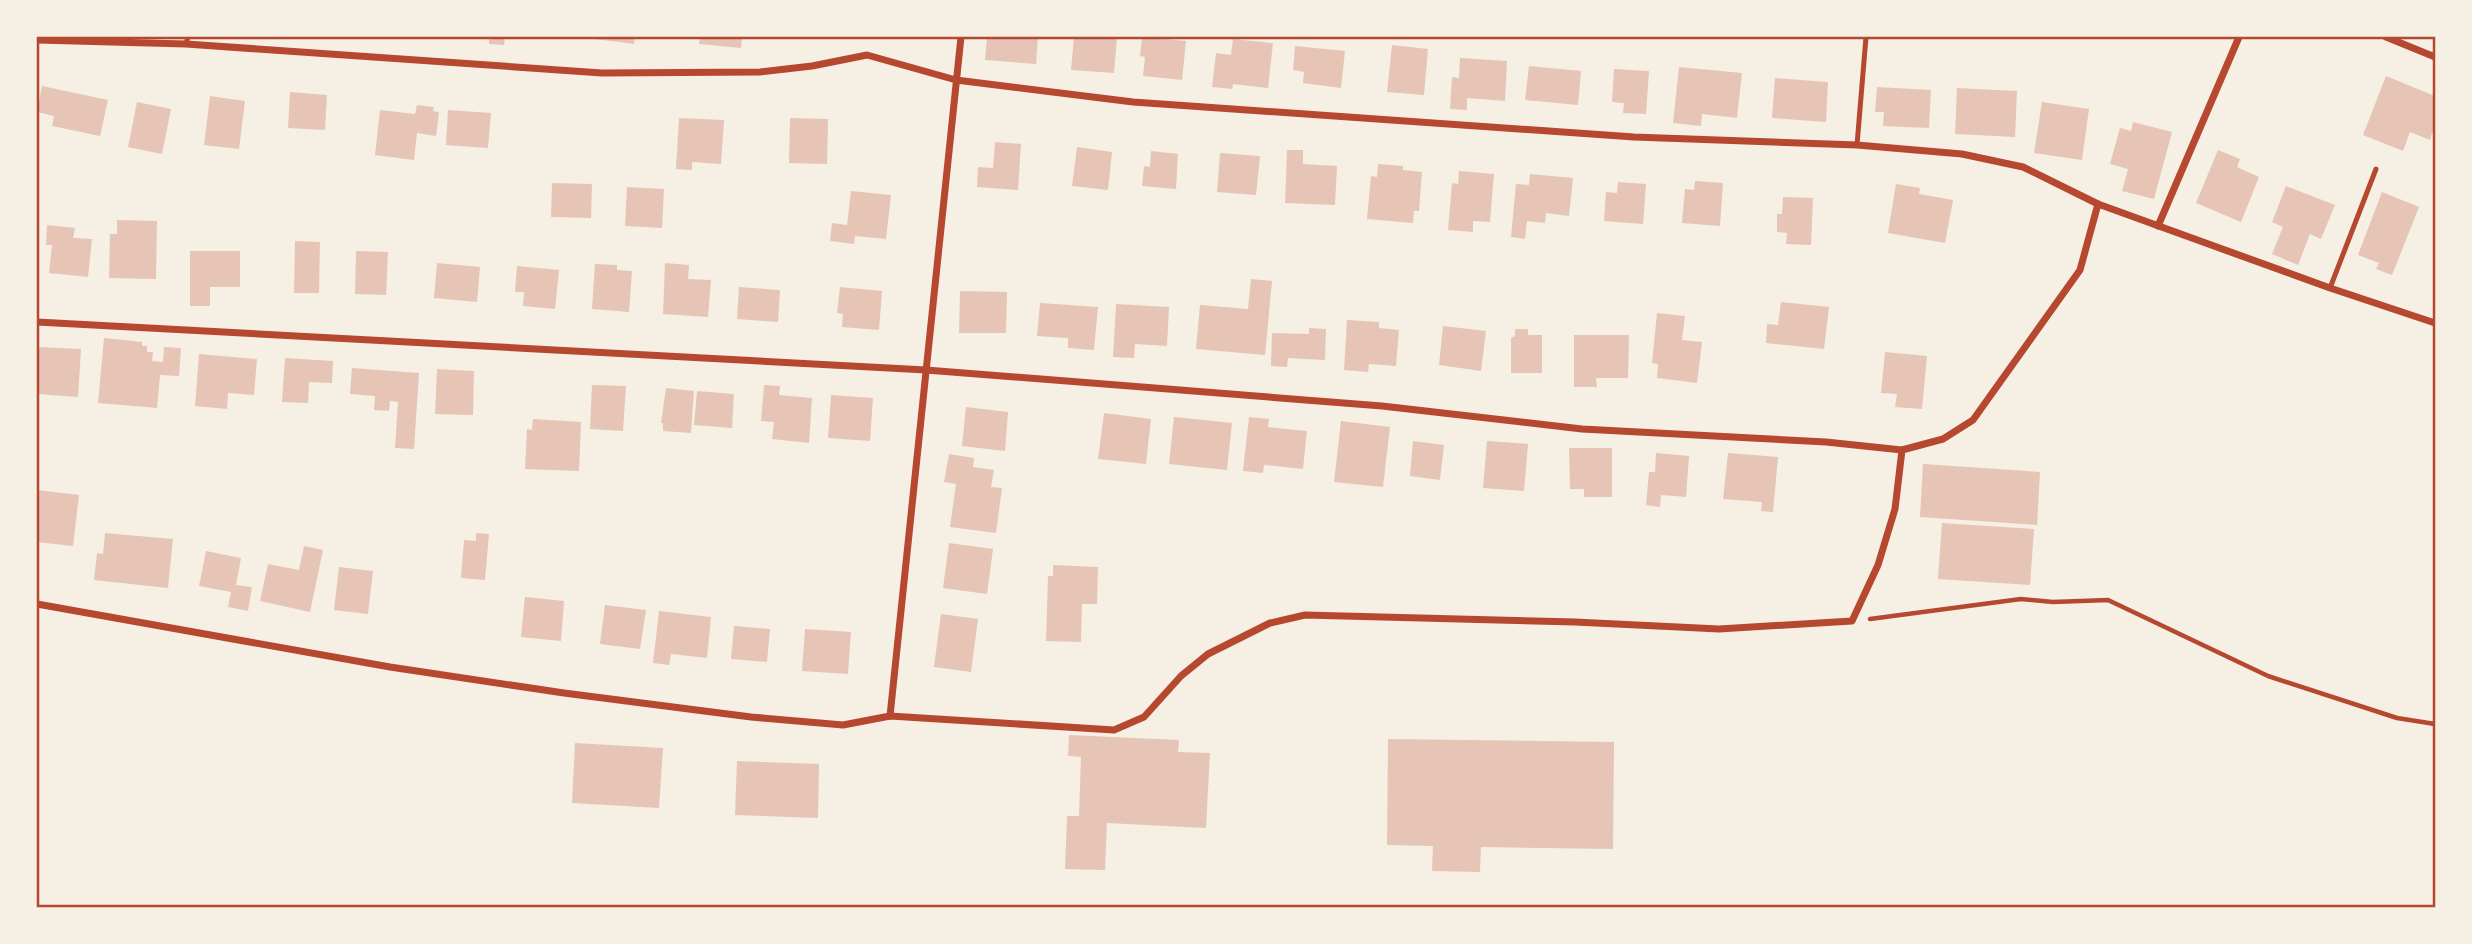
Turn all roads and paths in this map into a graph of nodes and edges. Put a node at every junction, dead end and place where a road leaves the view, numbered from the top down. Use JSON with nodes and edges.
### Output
{"nodes":[{"id":1,"x":961,"y":37,"type":"edge"},
{"id":2,"x":1866,"y":37,"type":"edge"},
{"id":3,"x":2239,"y":37,"type":"edge"},
{"id":4,"x":2386,"y":37,"type":"edge"},
{"id":5,"x":37,"y":40,"type":"edge"},
{"id":6,"x":187,"y":40,"type":"edge"},
{"id":7,"x":2435,"y":57,"type":"edge"},
{"id":8,"x":956,"y":80,"type":"junction"},
{"id":9,"x":1857,"y":145,"type":"junction"},
{"id":10,"x":2376,"y":169,"type":"dead end"},
{"id":11,"x":2098,"y":204,"type":"junction"},
{"id":12,"x":2158,"y":226,"type":"junction"},
{"id":13,"x":2330,"y":288,"type":"junction"},
{"id":14,"x":37,"y":322,"type":"edge"},
{"id":15,"x":2435,"y":323,"type":"edge"},
{"id":16,"x":926,"y":370,"type":"junction"},
{"id":17,"x":1902,"y":450,"type":"junction"},
{"id":18,"x":37,"y":604,"type":"edge"},
{"id":19,"x":1852,"y":621,"type":"junction"},
{"id":20,"x":890,"y":716,"type":"junction"},
{"id":21,"x":2435,"y":724,"type":"edge"}],
"edges":[{"from":1,"to":8,"type":"street"},
{"from":2,"to":9,"type":"lane"},
{"from":3,"to":12,"type":"street"},
{"from":4,"to":7,"type":"street"},
{"from":5,"to":6,"type":"street"},
{"from":6,"to":8,"type":"street"},
{"from":8,"to":9,"type":"street"},
{"from":8,"to":16,"type":"street"},
{"from":9,"to":11,"type":"street"},
{"from":10,"to":13,"type":"lane"},
{"from":11,"to":12,"type":"street"},
{"from":11,"to":17,"type":"street"},
{"from":12,"to":13,"type":"street"},
{"from":13,"to":15,"type":"street"},
{"from":14,"to":16,"type":"street"},
{"from":16,"to":17,"type":"street"},
{"from":16,"to":20,"type":"street"},
{"from":17,"to":19,"type":"street"},
{"from":18,"to":20,"type":"street"},
{"from":19,"to":20,"type":"street"},
{"from":19,"to":21,"type":"path"}]}
